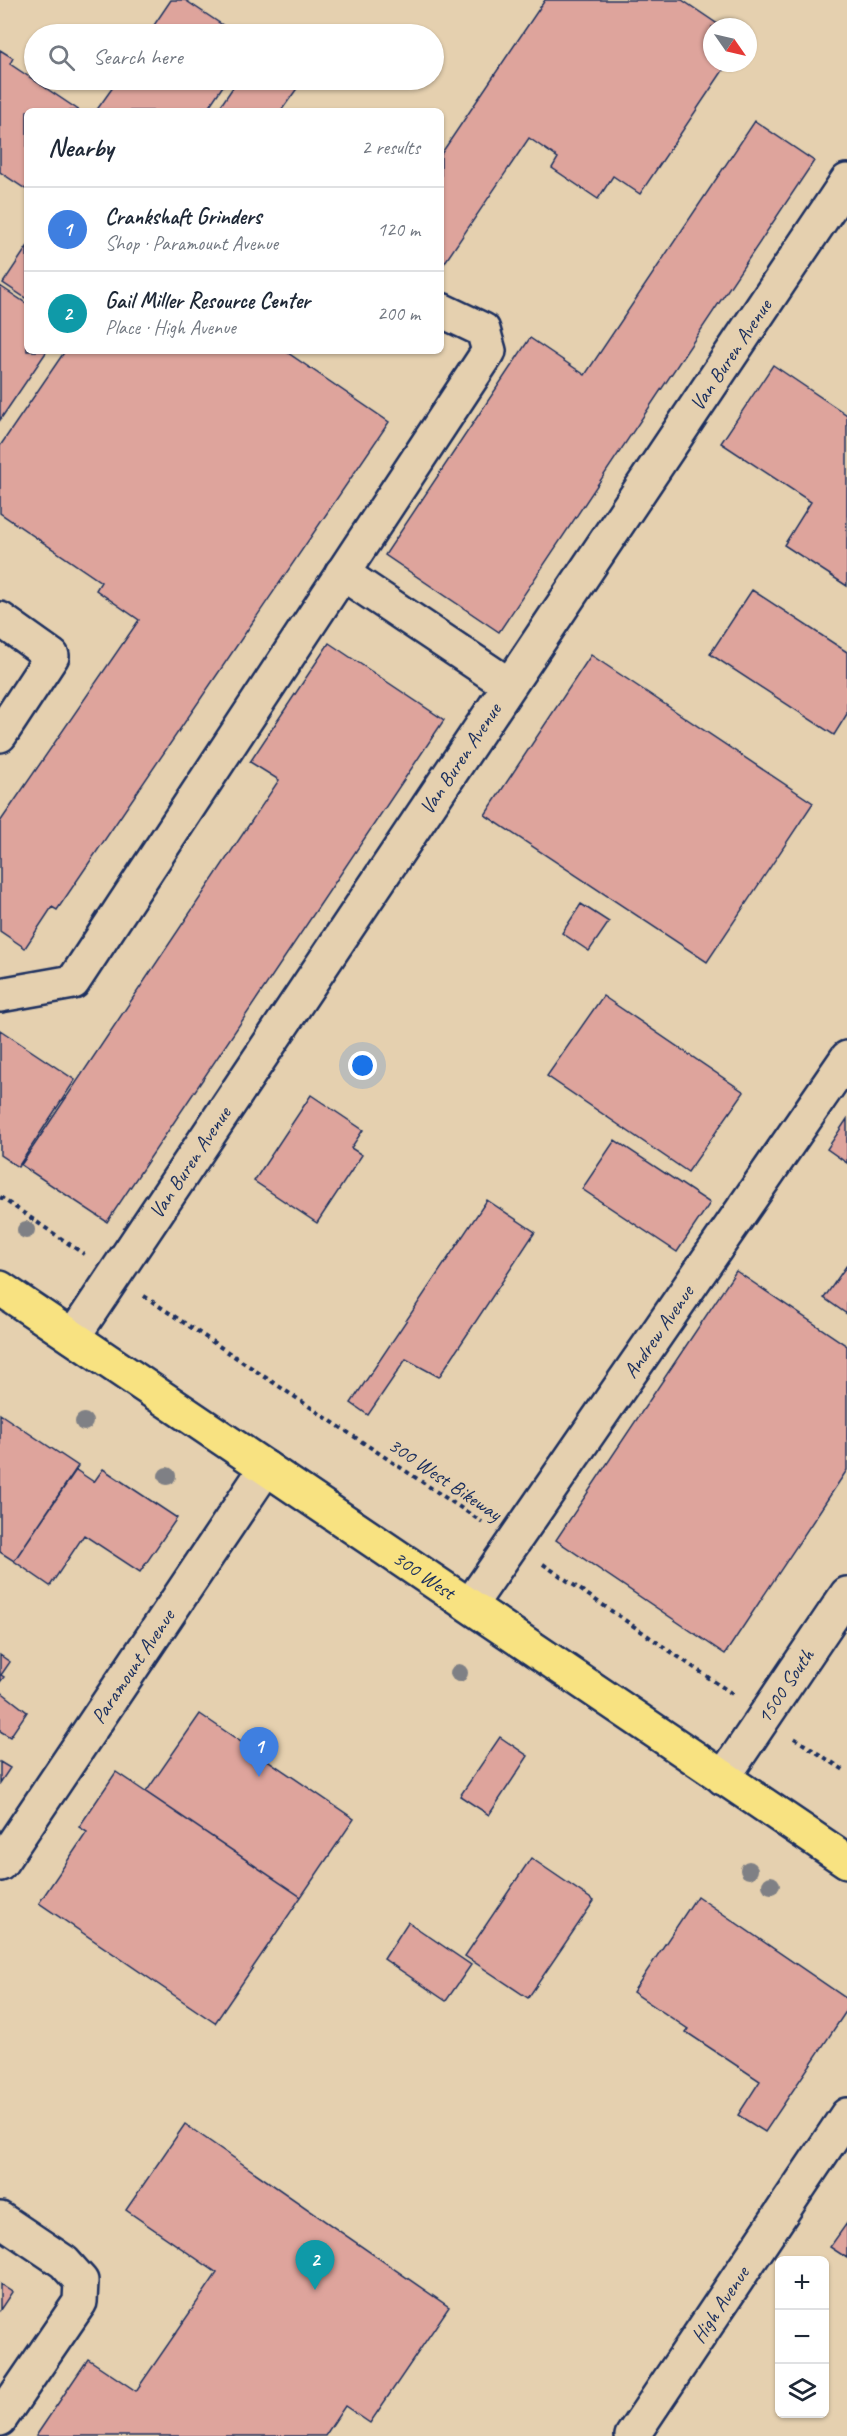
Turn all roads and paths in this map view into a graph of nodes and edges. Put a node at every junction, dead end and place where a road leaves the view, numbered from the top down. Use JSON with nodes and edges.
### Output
{"nodes":[{"id":1,"x":847,"y":181,"type":"edge"},
{"id":2,"x":444,"y":311,"type":"edge"},
{"id":3,"x":342,"y":573,"type":"junction"},
{"id":4,"x":0,"y":619,"type":"edge"},
{"id":5,"x":509,"y":685,"type":"junction"},
{"id":6,"x":0,"y":735,"type":"edge"},
{"id":7,"x":0,"y":995,"type":"edge"},
{"id":8,"x":847,"y":1058,"type":"edge"},
{"id":9,"x":0,"y":1197,"type":"edge"},
{"id":10,"x":86,"y":1255,"type":"dead end"},
{"id":11,"x":0,"y":1288,"type":"edge"},
{"id":12,"x":142,"y":1294,"type":"dead end"},
{"id":13,"x":73,"y":1337,"type":"junction"},
{"id":14,"x":266,"y":1468,"type":"junction"},
{"id":15,"x":512,"y":1543,"type":"junction"},
{"id":16,"x":847,"y":1594,"type":"edge"},
{"id":17,"x":470,"y":1605,"type":"junction"},
{"id":18,"x":730,"y":1692,"type":"dead end"},
{"id":19,"x":790,"y":1735,"type":"dead end"},
{"id":20,"x":847,"y":1772,"type":"edge"},
{"id":21,"x":723,"y":1778,"type":"junction"},
{"id":22,"x":847,"y":1861,"type":"edge"},
{"id":23,"x":0,"y":1864,"type":"edge"},
{"id":24,"x":847,"y":2115,"type":"edge"},
{"id":25,"x":0,"y":2219,"type":"edge"},
{"id":26,"x":0,"y":2419,"type":"edge"},
{"id":27,"x":632,"y":2436,"type":"edge"}],
"edges":[{"from":1,"to":5,"type":"street","name":"Van Buren Avenue"},
{"from":2,"to":3,"type":"street"},
{"from":3,"to":5,"type":"street"},
{"from":3,"to":7,"type":"street"},
{"from":4,"to":6,"type":"street"},
{"from":5,"to":13,"type":"street","name":"Van Buren Avenue"},
{"from":8,"to":15,"type":"street","name":"Andrew Avenue"},
{"from":9,"to":10,"type":"path"},
{"from":11,"to":13,"type":"main road","name":"300 West"},
{"from":12,"to":15,"type":"path","name":"300 West Bikeway"},
{"from":13,"to":14,"type":"main road","name":"300 West"},
{"from":14,"to":17,"type":"main road","name":"300 West"},
{"from":14,"to":23,"type":"street","name":"Paramount Avenue"},
{"from":15,"to":17,"type":"street","name":"Andrew Avenue"},
{"from":15,"to":18,"type":"path","name":"300 West Bikeway"},
{"from":16,"to":21,"type":"street","name":"1500 South"},
{"from":17,"to":21,"type":"main road","name":"300 West"},
{"from":19,"to":20,"type":"path"},
{"from":21,"to":22,"type":"main road","name":"300 West"},
{"from":24,"to":27,"type":"street","name":"High Avenue"},
{"from":25,"to":26,"type":"street"}]}
